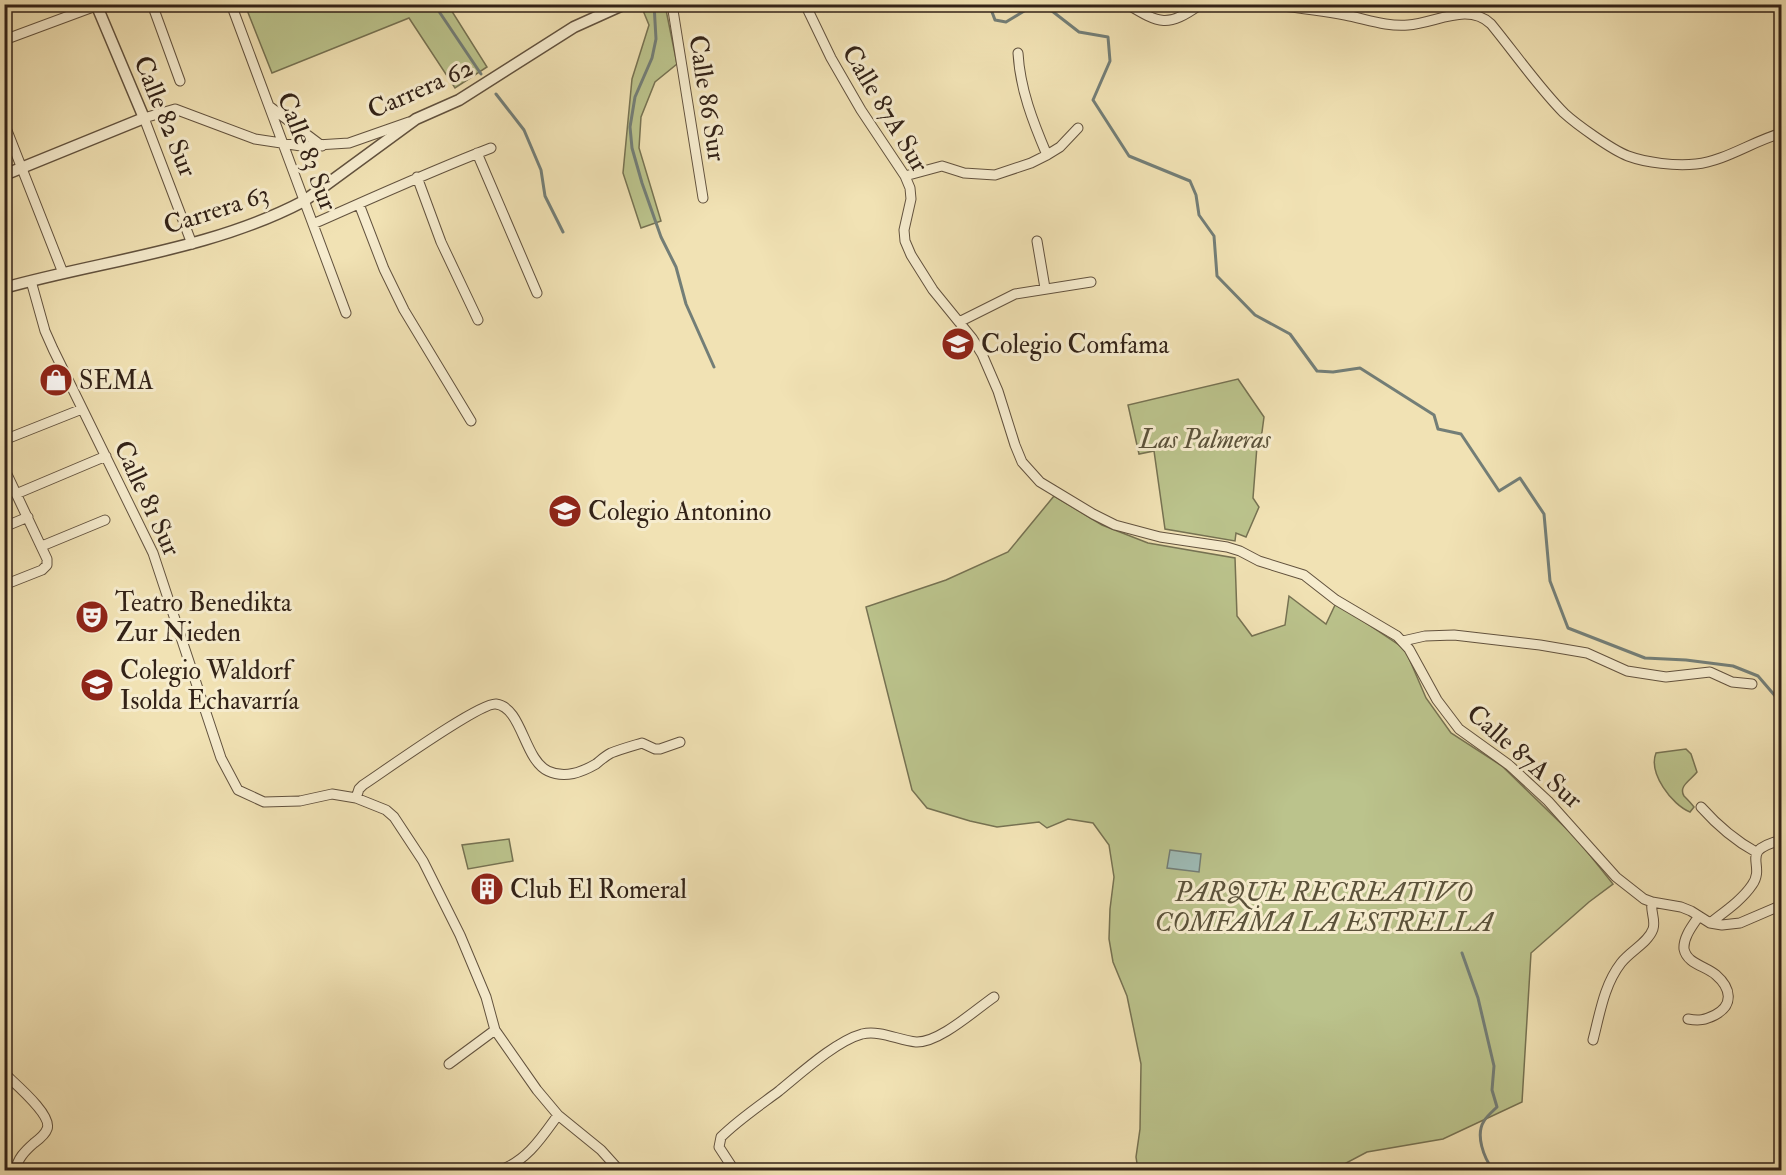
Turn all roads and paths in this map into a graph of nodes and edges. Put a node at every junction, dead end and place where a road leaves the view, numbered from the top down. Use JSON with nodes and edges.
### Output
{"nodes":[{"id":1,"x":152,"y":4,"type":"edge"},
{"id":2,"x":231,"y":4,"type":"edge"},
{"id":3,"x":626,"y":4,"type":"edge"},
{"id":4,"x":672,"y":4,"type":"edge"},
{"id":5,"x":805,"y":4,"type":"edge"},
{"id":6,"x":1127,"y":4,"type":"edge"},
{"id":7,"x":1201,"y":4,"type":"edge"},
{"id":8,"x":1267,"y":4,"type":"edge"},
{"id":9,"x":98,"y":5,"type":"edge"},
{"id":10,"x":4,"y":40,"type":"edge"},
{"id":11,"x":1018,"y":53,"type":"dead end"},
{"id":12,"x":180,"y":81,"type":"dead end"},
{"id":13,"x":268,"y":106,"type":"junction"},
{"id":14,"x":144,"y":118,"type":"junction"},
{"id":15,"x":416,"y":119,"type":"junction"},
{"id":16,"x":4,"y":123,"type":"edge"},
{"id":17,"x":1078,"y":128,"type":"dead end"},
{"id":18,"x":1782,"y":133,"type":"edge"},
{"id":19,"x":282,"y":144,"type":"junction"},
{"id":20,"x":322,"y":146,"type":"junction"},
{"id":21,"x":491,"y":147,"type":"dead end"},
{"id":22,"x":477,"y":153,"type":"junction"},
{"id":23,"x":1047,"y":155,"type":"junction"},
{"id":24,"x":22,"y":168,"type":"junction"},
{"id":25,"x":4,"y":175,"type":"edge"},
{"id":26,"x":905,"y":176,"type":"junction"},
{"id":27,"x":417,"y":177,"type":"junction"},
{"id":28,"x":703,"y":198,"type":"dead end"},
{"id":29,"x":304,"y":201,"type":"junction"},
{"id":30,"x":358,"y":204,"type":"junction"},
{"id":31,"x":313,"y":224,"type":"junction"},
{"id":32,"x":1037,"y":241,"type":"dead end"},
{"id":33,"x":192,"y":244,"type":"junction"},
{"id":34,"x":63,"y":273,"type":"junction"},
{"id":35,"x":31,"y":281,"type":"junction"},
{"id":36,"x":1091,"y":282,"type":"dead end"},
{"id":37,"x":4,"y":288,"type":"edge"},
{"id":38,"x":1045,"y":288,"type":"junction"},
{"id":39,"x":537,"y":293,"type":"dead end"},
{"id":40,"x":346,"y":313,"type":"dead end"},
{"id":41,"x":478,"y":321,"type":"dead end"},
{"id":42,"x":958,"y":322,"type":"junction"},
{"id":43,"x":82,"y":409,"type":"junction"},
{"id":44,"x":471,"y":421,"type":"dead end"},
{"id":45,"x":4,"y":440,"type":"edge"},
{"id":46,"x":106,"y":456,"type":"junction"},
{"id":47,"x":4,"y":468,"type":"edge"},
{"id":48,"x":16,"y":494,"type":"junction"},
{"id":49,"x":28,"y":517,"type":"junction"},
{"id":50,"x":105,"y":520,"type":"dead end"},
{"id":51,"x":4,"y":527,"type":"edge"},
{"id":52,"x":42,"y":546,"type":"junction"},
{"id":53,"x":4,"y":585,"type":"edge"},
{"id":54,"x":1403,"y":641,"type":"junction"},
{"id":55,"x":1752,"y":684,"type":"dead end"},
{"id":56,"x":680,"y":742,"type":"dead end"},
{"id":57,"x":356,"y":798,"type":"junction"},
{"id":58,"x":1701,"y":807,"type":"dead end"},
{"id":59,"x":1782,"y":840,"type":"edge"},
{"id":60,"x":1756,"y":852,"type":"junction"},
{"id":61,"x":1652,"y":902,"type":"junction"},
{"id":62,"x":1782,"y":905,"type":"edge"},
{"id":63,"x":1699,"y":916,"type":"junction"},
{"id":64,"x":1710,"y":924,"type":"junction"},
{"id":65,"x":994,"y":997,"type":"dead end"},
{"id":66,"x":1688,"y":1018,"type":"dead end"},
{"id":67,"x":495,"y":1030,"type":"junction"},
{"id":68,"x":1593,"y":1040,"type":"dead end"},
{"id":69,"x":449,"y":1064,"type":"dead end"},
{"id":70,"x":4,"y":1073,"type":"edge"},
{"id":71,"x":558,"y":1115,"type":"junction"},
{"id":72,"x":16,"y":1170,"type":"edge"},
{"id":73,"x":500,"y":1170,"type":"edge"},
{"id":74,"x":619,"y":1170,"type":"edge"},
{"id":75,"x":734,"y":1170,"type":"edge"}],
"edges":[{"from":1,"to":12,"type":"street"},
{"from":2,"to":13,"type":"street","name":"Calle 83 Sur"},
{"from":3,"to":15,"type":"street","name":"Carrera 62"},
{"from":4,"to":28,"type":"street","name":"Calle 86 Sur"},
{"from":5,"to":26,"type":"street","name":"Calle 87A Sur"},
{"from":6,"to":7,"type":"street"},
{"from":8,"to":18,"type":"street"},
{"from":9,"to":10,"type":"street"},
{"from":9,"to":14,"type":"street","name":"Calle 82 Sur"},
{"from":11,"to":23,"type":"street"},
{"from":13,"to":19,"type":"street","name":"Calle 83 Sur"},
{"from":13,"to":20,"type":"street"},
{"from":14,"to":19,"type":"street","name":"Carrera 62"},
{"from":14,"to":24,"type":"street","name":"Carrera 62"},
{"from":14,"to":33,"type":"street","name":"Calle 82 Sur"},
{"from":15,"to":20,"type":"street","name":"Carrera 62"},
{"from":15,"to":29,"type":"street","name":"Carrera 63"},
{"from":16,"to":24,"type":"street"},
{"from":17,"to":23,"type":"street"},
{"from":19,"to":20,"type":"street","name":"Carrera 62"},
{"from":19,"to":29,"type":"street","name":"Calle 83 Sur"},
{"from":21,"to":22,"type":"street"},
{"from":22,"to":27,"type":"street"},
{"from":22,"to":39,"type":"street"},
{"from":23,"to":26,"type":"street"},
{"from":24,"to":25,"type":"street","name":"Carrera 62"},
{"from":24,"to":34,"type":"street"},
{"from":26,"to":42,"type":"street","name":"Calle 87A Sur"},
{"from":27,"to":30,"type":"street"},
{"from":27,"to":41,"type":"street"},
{"from":29,"to":31,"type":"street","name":"Calle 83 Sur"},
{"from":29,"to":33,"type":"street","name":"Carrera 63"},
{"from":30,"to":31,"type":"street"},
{"from":30,"to":44,"type":"street"},
{"from":31,"to":40,"type":"street","name":"Calle 83 Sur"},
{"from":32,"to":38,"type":"street"},
{"from":33,"to":34,"type":"street","name":"Carrera 63"},
{"from":34,"to":35,"type":"street","name":"Carrera 63"},
{"from":35,"to":37,"type":"street","name":"Carrera 63"},
{"from":35,"to":43,"type":"street","name":"Calle 81 Sur"},
{"from":36,"to":38,"type":"street"},
{"from":38,"to":42,"type":"street"},
{"from":42,"to":54,"type":"street","name":"Calle 87A Sur"},
{"from":43,"to":45,"type":"street"},
{"from":43,"to":46,"type":"street","name":"Calle 81 Sur"},
{"from":46,"to":48,"type":"street"},
{"from":46,"to":57,"type":"street","name":"Calle 81 Sur"},
{"from":47,"to":48,"type":"street"},
{"from":48,"to":49,"type":"street"},
{"from":49,"to":51,"type":"street"},
{"from":49,"to":52,"type":"street"},
{"from":50,"to":52,"type":"street"},
{"from":52,"to":53,"type":"street"},
{"from":54,"to":55,"type":"street"},
{"from":54,"to":61,"type":"street","name":"Calle 87A Sur"},
{"from":56,"to":57,"type":"street"},
{"from":57,"to":67,"type":"street","name":"Calle 81 Sur"},
{"from":58,"to":60,"type":"street"},
{"from":59,"to":60,"type":"street"},
{"from":60,"to":64,"type":"street"},
{"from":61,"to":63,"type":"street","name":"Calle 87A Sur"},
{"from":61,"to":68,"type":"street"},
{"from":62,"to":64,"type":"street"},
{"from":63,"to":64,"type":"street","name":"Calle 87A Sur"},
{"from":63,"to":66,"type":"street"},
{"from":65,"to":75,"type":"street"},
{"from":67,"to":69,"type":"street"},
{"from":67,"to":71,"type":"street","name":"Calle 81 Sur"},
{"from":70,"to":72,"type":"street"},
{"from":71,"to":73,"type":"street"},
{"from":71,"to":74,"type":"street","name":"Calle 81 Sur"}]}
